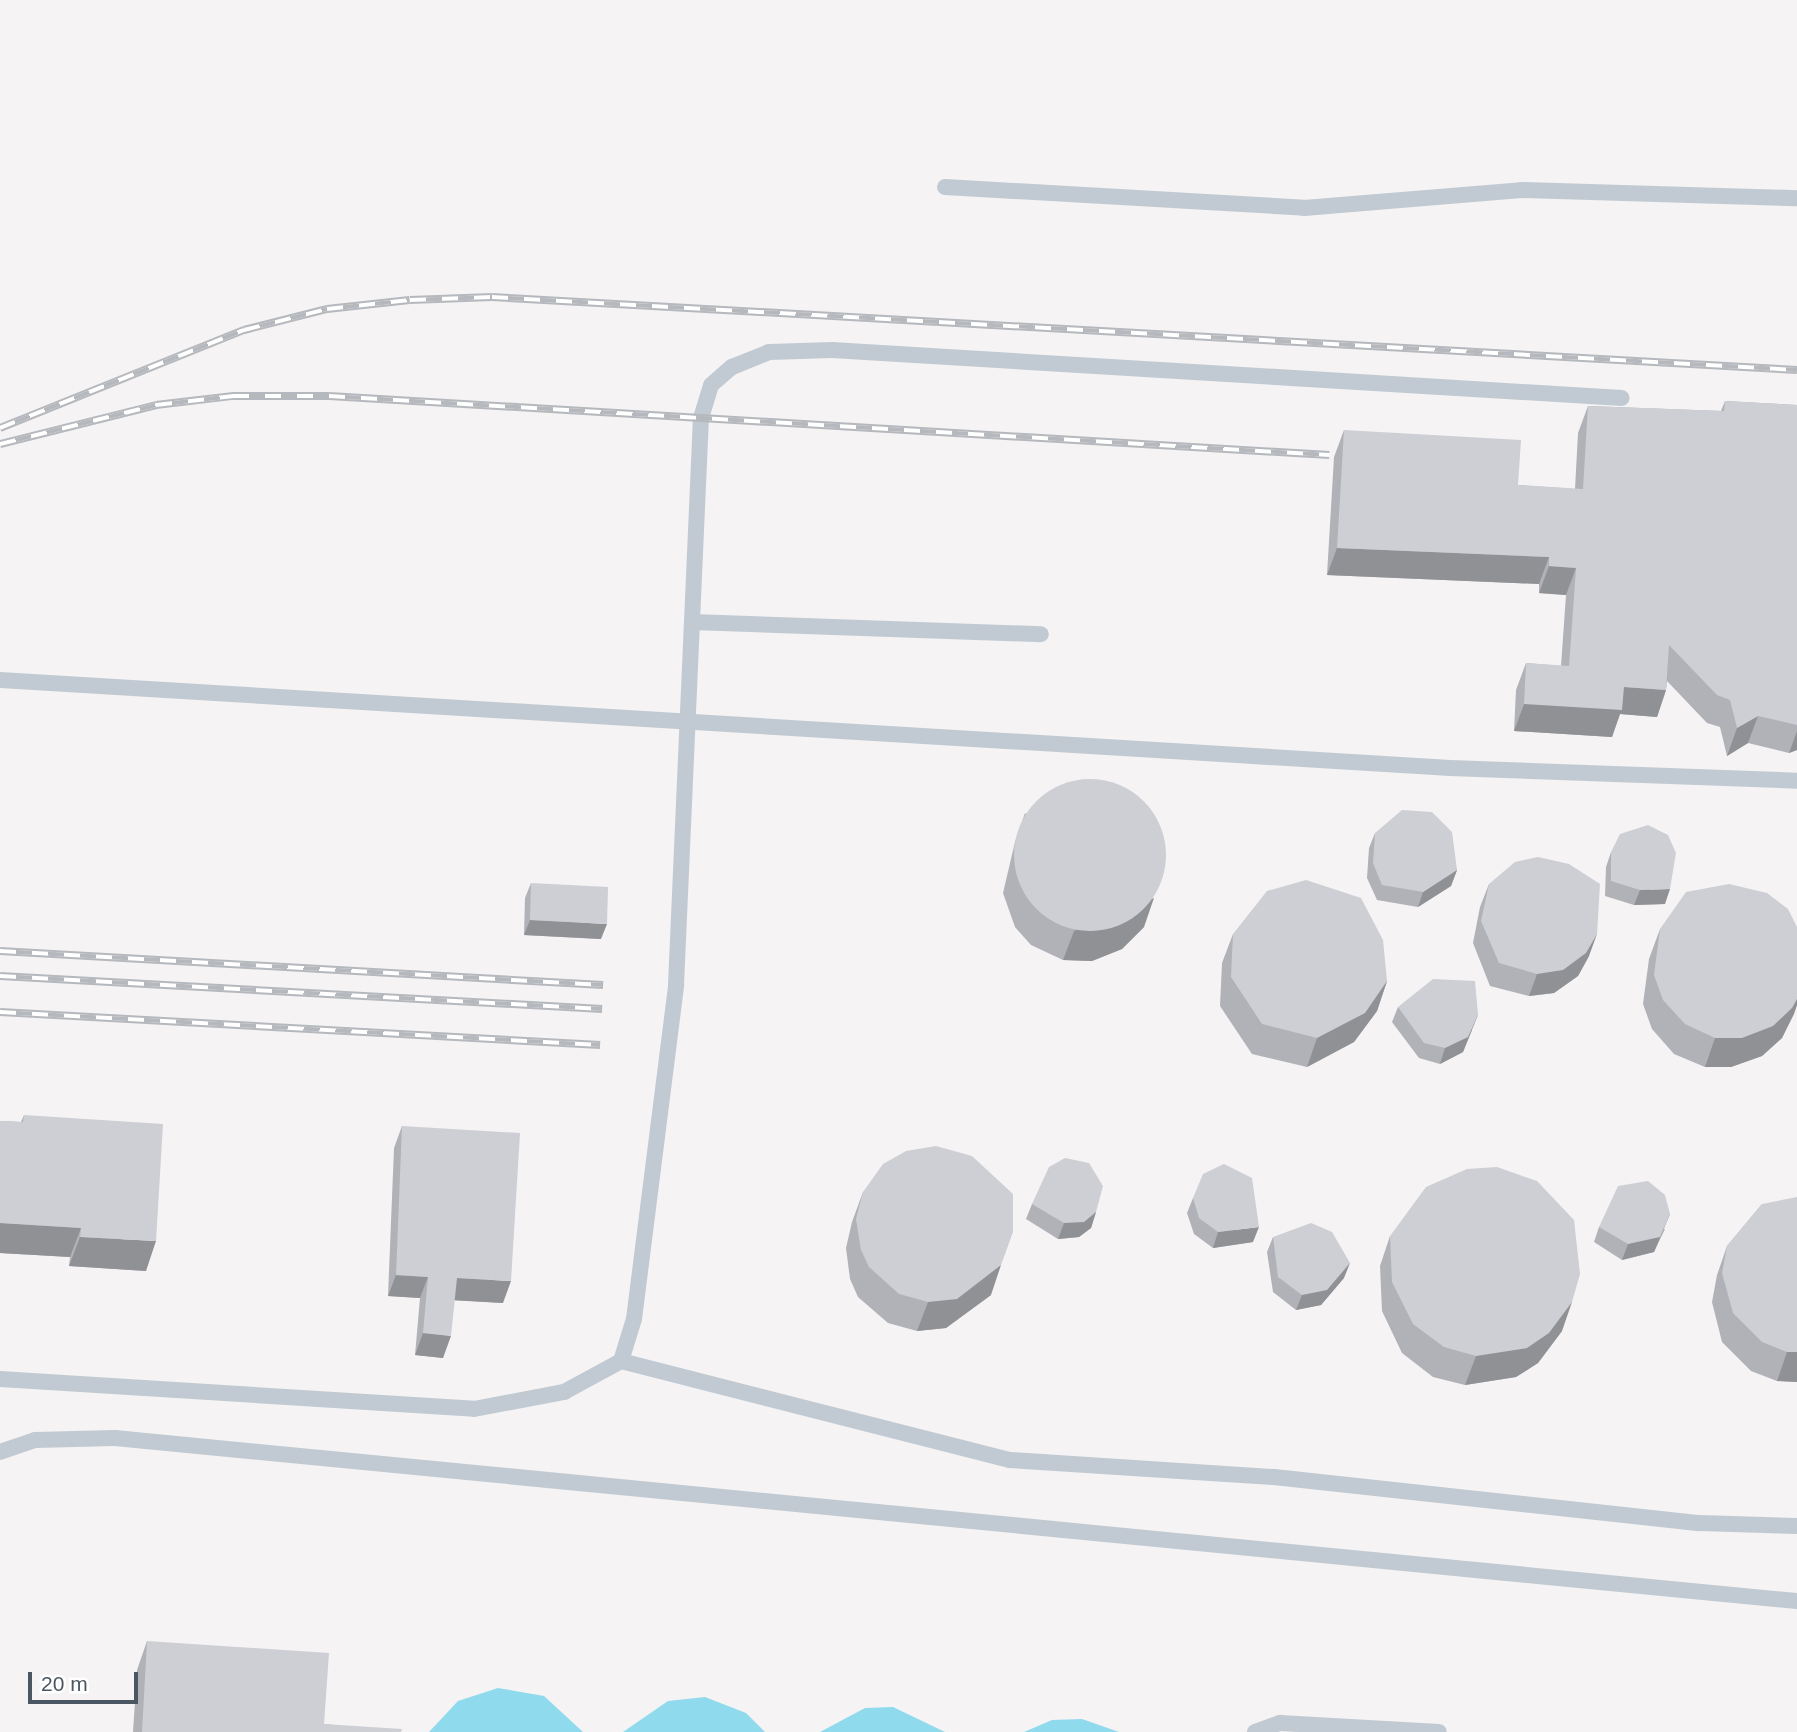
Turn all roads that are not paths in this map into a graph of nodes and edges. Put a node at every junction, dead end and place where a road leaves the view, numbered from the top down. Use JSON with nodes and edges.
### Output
{"nodes":[{"id":1,"x":945,"y":187,"type":"dead end"},
{"id":2,"x":1797,"y":198,"type":"edge"},
{"id":3,"x":1622,"y":398,"type":"dead end"},
{"id":4,"x":692,"y":622,"type":"junction"},
{"id":5,"x":1041,"y":634,"type":"dead end"},
{"id":6,"x":0,"y":680,"type":"edge"},
{"id":7,"x":688,"y":723,"type":"junction"},
{"id":8,"x":1797,"y":781,"type":"edge"},
{"id":9,"x":621,"y":1361,"type":"junction"},
{"id":10,"x":0,"y":1379,"type":"edge"},
{"id":11,"x":0,"y":1452,"type":"edge"},
{"id":12,"x":1797,"y":1525,"type":"edge"},
{"id":13,"x":1797,"y":1601,"type":"edge"},
{"id":14,"x":1255,"y":1732,"type":"edge"},
{"id":15,"x":1439,"y":1732,"type":"edge"}],
"edges":[{"from":1,"to":2,"type":"lane"},
{"from":3,"to":4,"type":"lane"},
{"from":4,"to":5,"type":"lane"},
{"from":4,"to":7,"type":"lane"},
{"from":6,"to":7,"type":"lane"},
{"from":7,"to":8,"type":"lane"},
{"from":7,"to":9,"type":"lane"},
{"from":9,"to":10,"type":"lane"},
{"from":9,"to":12,"type":"lane"},
{"from":11,"to":13,"type":"lane"},
{"from":14,"to":15,"type":"lane"}]}
